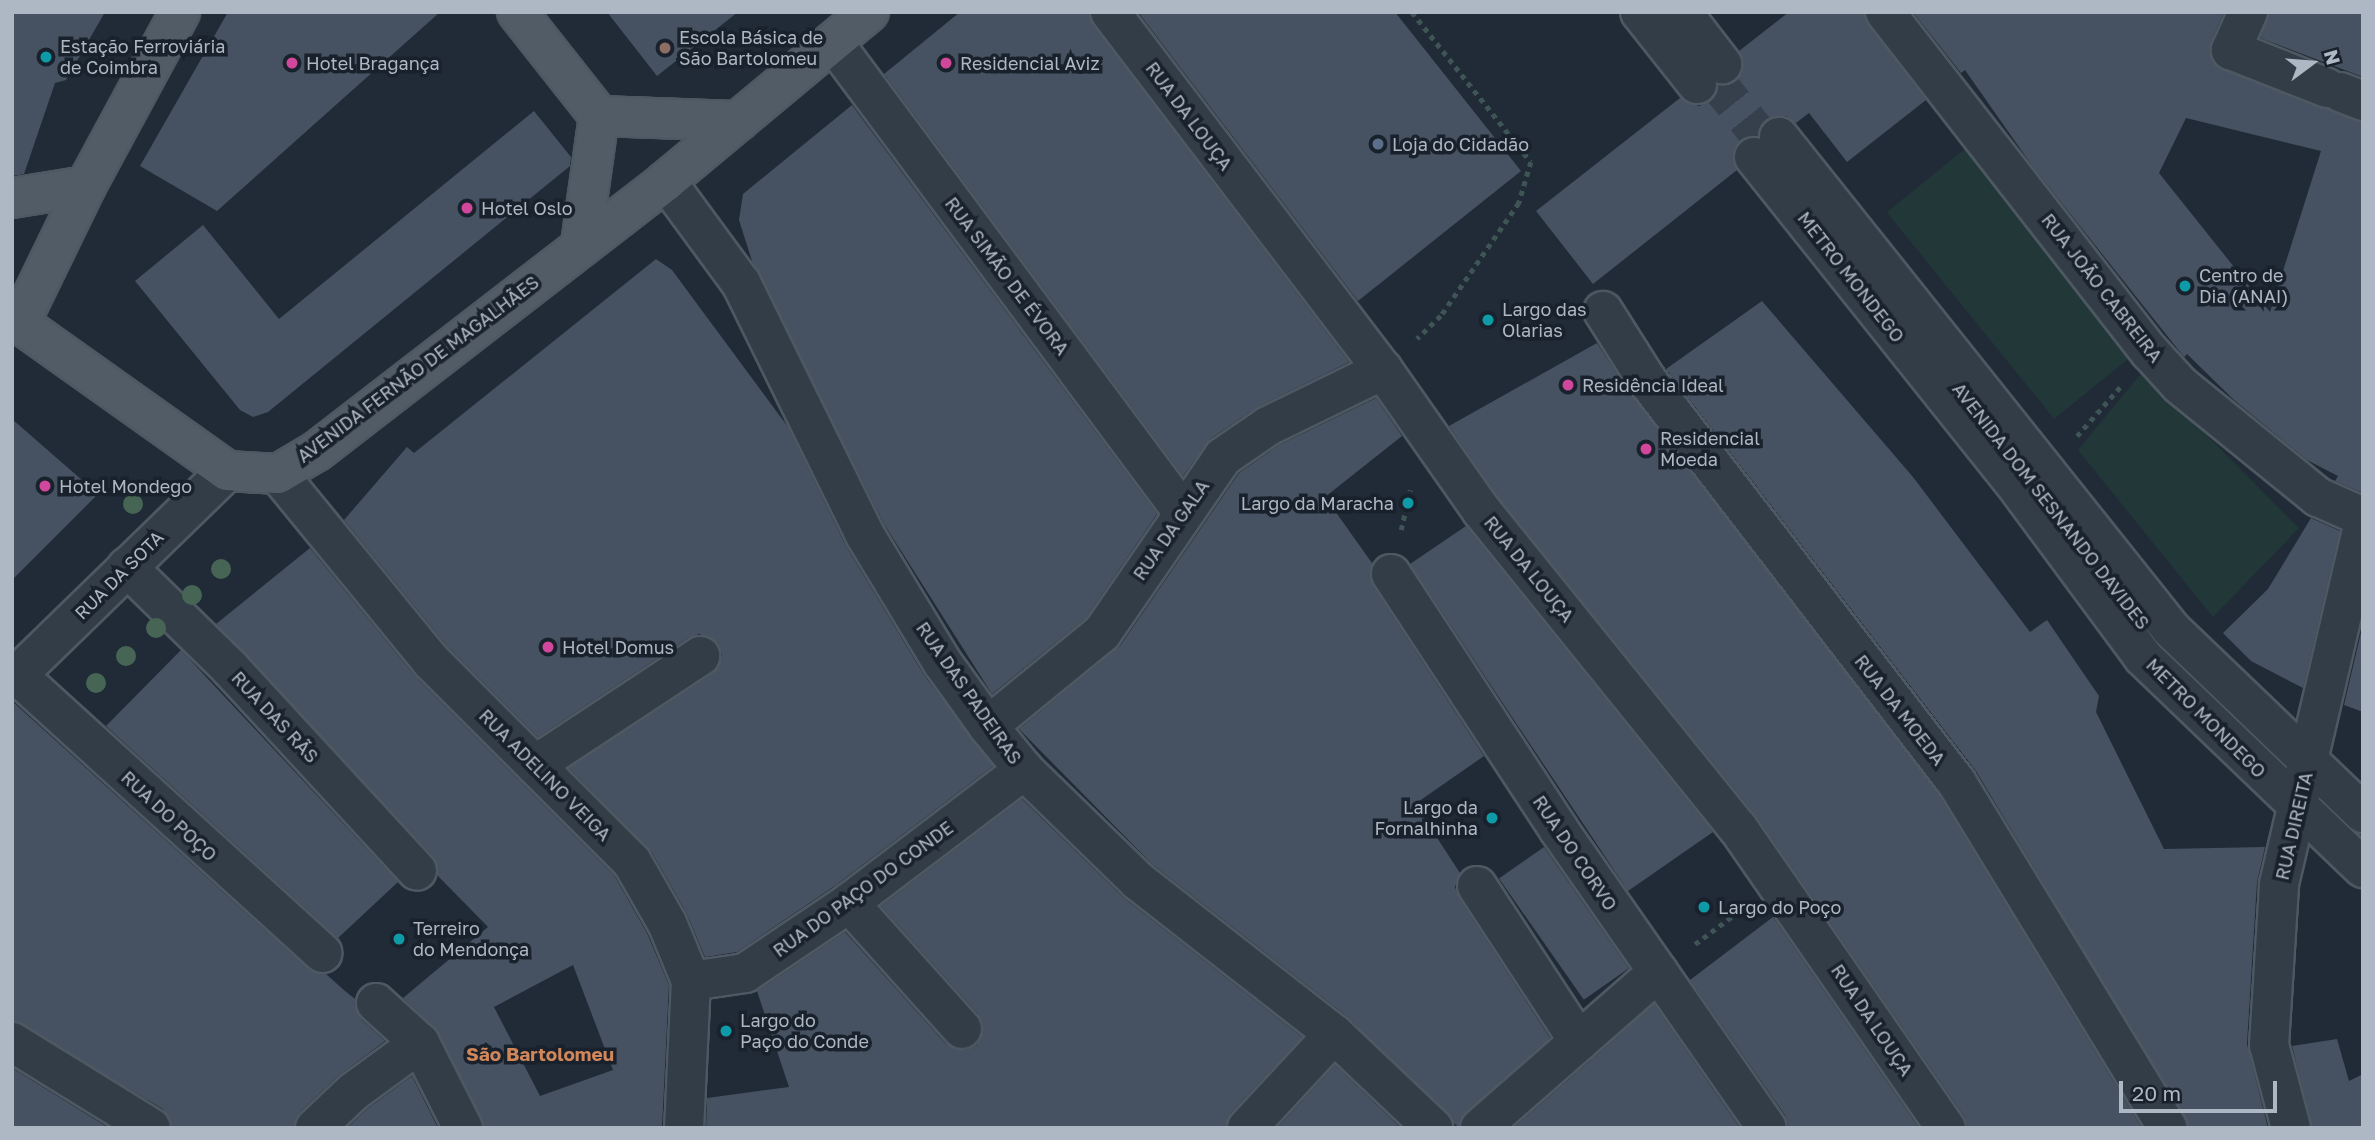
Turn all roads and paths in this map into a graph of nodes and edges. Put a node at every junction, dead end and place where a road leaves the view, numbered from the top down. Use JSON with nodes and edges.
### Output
{"nodes":[{"id":1,"x":180,"y":12,"type":"edge"},
{"id":2,"x":517,"y":12,"type":"edge"},
{"id":3,"x":869,"y":12,"type":"edge"},
{"id":4,"x":1110,"y":12,"type":"edge"},
{"id":5,"x":1412,"y":12,"type":"edge"},
{"id":6,"x":1640,"y":12,"type":"edge"},
{"id":7,"x":1661,"y":12,"type":"edge"},
{"id":8,"x":1682,"y":12,"type":"edge"},
{"id":9,"x":1885,"y":12,"type":"edge"},
{"id":10,"x":2248,"y":12,"type":"edge"},
{"id":11,"x":833,"y":42,"type":"junction"},
{"id":12,"x":1710,"y":74,"type":"junction"},
{"id":13,"x":2343,"y":94,"type":"edge"},
{"id":14,"x":599,"y":116,"type":"junction"},
{"id":15,"x":738,"y":121,"type":"junction"},
{"id":16,"x":666,"y":181,"type":"junction"},
{"id":17,"x":86,"y":186,"type":"junction"},
{"id":18,"x":12,"y":198,"type":"edge"},
{"id":19,"x":581,"y":244,"type":"junction"},
{"id":20,"x":1603,"y":311,"type":"dead end"},
{"id":21,"x":16,"y":321,"type":"edge"},
{"id":22,"x":2150,"y":352,"type":"junction"},
{"id":23,"x":1383,"y":370,"type":"junction"},
{"id":24,"x":1424,"y":428,"type":"junction"},
{"id":25,"x":2046,"y":470,"type":"junction"},
{"id":26,"x":227,"y":471,"type":"junction"},
{"id":27,"x":278,"y":474,"type":"junction"},
{"id":28,"x":1182,"y":511,"type":"junction"},
{"id":29,"x":2363,"y":517,"type":"edge"},
{"id":30,"x":2363,"y":527,"type":"edge"},
{"id":31,"x":127,"y":567,"type":"junction"},
{"id":32,"x":1391,"y":573,"type":"joint"},
{"id":33,"x":700,"y":656,"type":"dead end"},
{"id":34,"x":2349,"y":660,"type":"edge"},
{"id":35,"x":15,"y":677,"type":"edge"},
{"id":36,"x":988,"y":726,"type":"junction"},
{"id":37,"x":535,"y":765,"type":"junction"},
{"id":38,"x":1024,"y":770,"type":"junction"},
{"id":39,"x":2302,"y":785,"type":"junction"},
{"id":40,"x":2363,"y":813,"type":"edge"},
{"id":41,"x":2363,"y":841,"type":"edge"},
{"id":42,"x":2363,"y":868,"type":"edge"},
{"id":43,"x":417,"y":871,"type":"dead end"},
{"id":44,"x":1778,"y":882,"type":"junction"},
{"id":45,"x":1477,"y":887,"type":"dead end"},
{"id":46,"x":849,"y":903,"type":"junction"},
{"id":47,"x":323,"y":953,"type":"dead end"},
{"id":48,"x":1658,"y":972,"type":"junction"},
{"id":49,"x":691,"y":981,"type":"junction"},
{"id":50,"x":376,"y":1003,"type":"dead end"},
{"id":51,"x":962,"y":1029,"type":"dead end"},
{"id":52,"x":1335,"y":1034,"type":"junction"},
{"id":53,"x":12,"y":1042,"type":"edge"},
{"id":54,"x":1579,"y":1042,"type":"junction"},
{"id":55,"x":420,"y":1043,"type":"junction"},
{"id":56,"x":151,"y":1128,"type":"edge"},
{"id":57,"x":315,"y":1128,"type":"edge"},
{"id":58,"x":463,"y":1128,"type":"edge"},
{"id":59,"x":684,"y":1128,"type":"edge"},
{"id":60,"x":1247,"y":1128,"type":"edge"},
{"id":61,"x":1433,"y":1128,"type":"edge"},
{"id":62,"x":1480,"y":1128,"type":"edge"},
{"id":63,"x":1767,"y":1128,"type":"edge"},
{"id":64,"x":1946,"y":1128,"type":"edge"},
{"id":65,"x":2168,"y":1128,"type":"edge"},
{"id":66,"x":2291,"y":1128,"type":"edge"}],
"edges":[{"from":1,"to":17,"type":"main road"},
{"from":2,"to":14,"type":"main road"},
{"from":3,"to":11,"type":"main road","name":"AVENIDA FERNÃO DE MAGALHÃES"},
{"from":4,"to":23,"type":"street","name":"RUA DA LOUÇA"},
{"from":5,"to":23,"type":"path"},
{"from":6,"to":12,"type":"street"},
{"from":7,"to":12,"type":"street"},
{"from":8,"to":12,"type":"street"},
{"from":9,"to":22,"type":"street","name":"RUA JOÃO CABREIRA"},
{"from":10,"to":13,"type":"street"},
{"from":11,"to":15,"type":"main road","name":"AVENIDA FERNÃO DE MAGALHÃES"},
{"from":11,"to":28,"type":"street","name":"RUA SIMÃO DE ÉVORA"},
{"from":14,"to":15,"type":"main road"},
{"from":14,"to":19,"type":"main road"},
{"from":15,"to":16,"type":"main road","name":"AVENIDA FERNÃO DE MAGALHÃES"},
{"from":16,"to":19,"type":"main road","name":"AVENIDA FERNÃO DE MAGALHÃES"},
{"from":16,"to":36,"type":"street","name":"RUA DAS PADEIRAS"},
{"from":17,"to":18,"type":"main road"},
{"from":17,"to":21,"type":"main road"},
{"from":19,"to":27,"type":"main road","name":"AVENIDA FERNÃO DE MAGALHÃES"},
{"from":20,"to":65,"type":"street","name":"RUA DA MOEDA"},
{"from":21,"to":26,"type":"main road"},
{"from":22,"to":25,"type":"path"},
{"from":22,"to":29,"type":"street","name":"RUA JOÃO CABREIRA"},
{"from":23,"to":24,"type":"street","name":"RUA DA LOUÇA"},
{"from":23,"to":28,"type":"street","name":"RUA DA GALA"},
{"from":24,"to":32,"type":"path"},
{"from":24,"to":44,"type":"street","name":"RUA DA LOUÇA"},
{"from":25,"to":39,"type":"street"},
{"from":25,"to":39,"type":"street","name":"METRO MONDEGO"},
{"from":26,"to":27,"type":"main road"},
{"from":26,"to":31,"type":"street","name":"RUA DA SOTA"},
{"from":27,"to":37,"type":"street","name":"RUA ADELINO VEIGA"},
{"from":28,"to":36,"type":"street","name":"RUA DA GALA"},
{"from":30,"to":34,"type":"street","name":"RUA DIREITA"},
{"from":31,"to":35,"type":"street","name":"RUA DA SOTA"},
{"from":31,"to":43,"type":"street","name":"RUA DAS RÃS"},
{"from":32,"to":48,"type":"street","name":"RUA DO CORVO"},
{"from":33,"to":37,"type":"street"},
{"from":34,"to":39,"type":"street","name":"RUA DIREITA"},
{"from":35,"to":47,"type":"street","name":"RUA DO POÇO"},
{"from":36,"to":38,"type":"street","name":"RUA DAS PADEIRAS"},
{"from":37,"to":49,"type":"street","name":"RUA ADELINO VEIGA"},
{"from":38,"to":46,"type":"street","name":"RUA DO PAÇO DO CONDE"},
{"from":38,"to":52,"type":"street","name":"RUA DAS PADEIRAS"},
{"from":39,"to":40,"type":"street"},
{"from":39,"to":41,"type":"street"},
{"from":39,"to":42,"type":"street","name":"METRO MONDEGO"},
{"from":39,"to":66,"type":"street","name":"RUA DIREITA"},
{"from":44,"to":48,"type":"path"},
{"from":44,"to":64,"type":"street","name":"RUA DA LOUÇA"},
{"from":45,"to":54,"type":"street"},
{"from":46,"to":49,"type":"street","name":"RUA DO PAÇO DO CONDE"},
{"from":46,"to":51,"type":"street"},
{"from":48,"to":54,"type":"street"},
{"from":48,"to":63,"type":"street","name":"RUA DO CORVO"},
{"from":49,"to":59,"type":"street","name":"RUA ADELINO VEIGA"},
{"from":50,"to":55,"type":"street"},
{"from":52,"to":60,"type":"street"},
{"from":52,"to":61,"type":"street","name":"RUA DAS PADEIRAS"},
{"from":53,"to":56,"type":"street"},
{"from":54,"to":62,"type":"street"},
{"from":55,"to":57,"type":"street"},
{"from":55,"to":58,"type":"street"}]}
